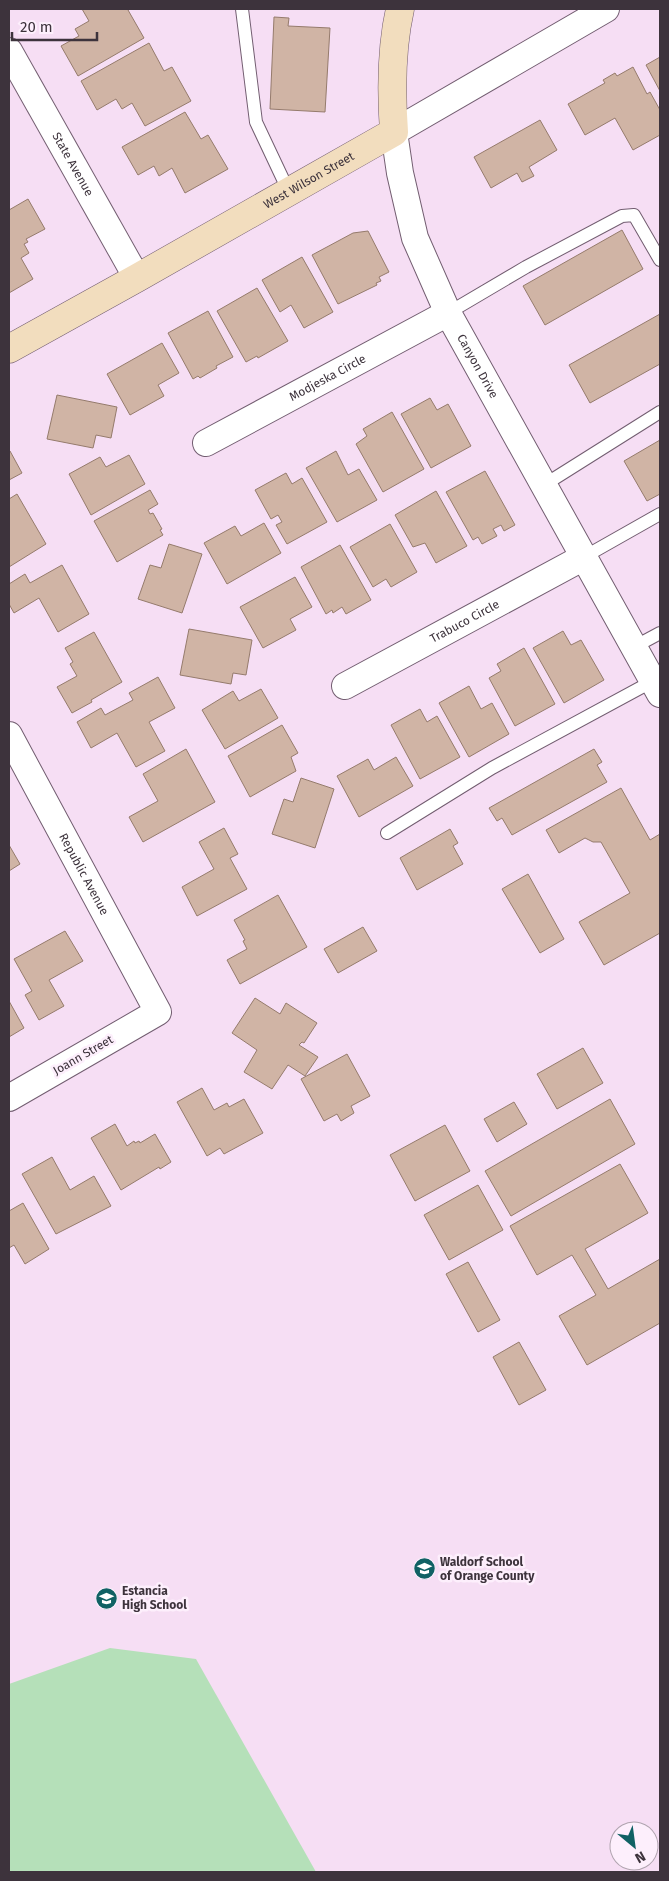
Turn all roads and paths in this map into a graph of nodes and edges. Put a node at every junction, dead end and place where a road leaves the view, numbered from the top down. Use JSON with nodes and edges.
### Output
{"nodes":[{"id":1,"x":242,"y":9,"type":"edge"},
{"id":2,"x":400,"y":9,"type":"edge"},
{"id":3,"x":606,"y":9,"type":"edge"},
{"id":4,"x":9,"y":51,"type":"edge"},
{"id":5,"x":394,"y":132,"type":"junction"},
{"id":6,"x":289,"y":192,"type":"junction"},
{"id":7,"x":660,"y":260,"type":"edge"},
{"id":8,"x":137,"y":278,"type":"junction"},
{"id":9,"x":448,"y":313,"type":"junction"},
{"id":10,"x":9,"y":349,"type":"edge"},
{"id":11,"x":660,"y":412,"type":"edge"},
{"id":12,"x":206,"y":443,"type":"dead end"},
{"id":13,"x":544,"y":485,"type":"junction"},
{"id":14,"x":660,"y":514,"type":"edge"},
{"id":15,"x":584,"y":557,"type":"junction"},
{"id":16,"x":660,"y":633,"type":"edge"},
{"id":17,"x":634,"y":647,"type":"junction"},
{"id":18,"x":345,"y":686,"type":"dead end"},
{"id":19,"x":657,"y":688,"type":"edge"},
{"id":20,"x":9,"y":735,"type":"edge"},
{"id":21,"x":387,"y":833,"type":"dead end"},
{"id":22,"x":158,"y":1012,"type":"joint"},
{"id":23,"x":9,"y":1098,"type":"edge"}],
"edges":[{"from":1,"to":6,"type":"lane"},
{"from":2,"to":5,"type":"street","name":"Canyon Drive"},
{"from":3,"to":5,"type":"street","name":"West Wilson Street"},
{"from":4,"to":8,"type":"street","name":"State Avenue"},
{"from":5,"to":6,"type":"street","name":"West Wilson Street"},
{"from":5,"to":9,"type":"street","name":"Canyon Drive"},
{"from":6,"to":8,"type":"street","name":"West Wilson Street"},
{"from":7,"to":9,"type":"lane"},
{"from":8,"to":10,"type":"street","name":"West Wilson Street"},
{"from":9,"to":12,"type":"street","name":"Modjeska Circle"},
{"from":9,"to":13,"type":"street","name":"Canyon Drive"},
{"from":11,"to":13,"type":"lane"},
{"from":13,"to":15,"type":"street","name":"Canyon Drive"},
{"from":14,"to":15,"type":"lane"},
{"from":15,"to":17,"type":"street","name":"Canyon Drive"},
{"from":15,"to":18,"type":"street","name":"Trabuco Circle"},
{"from":16,"to":17,"type":"lane"},
{"from":17,"to":19,"type":"street","name":"Canyon Drive"},
{"from":19,"to":21,"type":"lane"},
{"from":20,"to":22,"type":"street","name":"Republic Avenue"},
{"from":22,"to":23,"type":"street","name":"Joann Street"}]}
